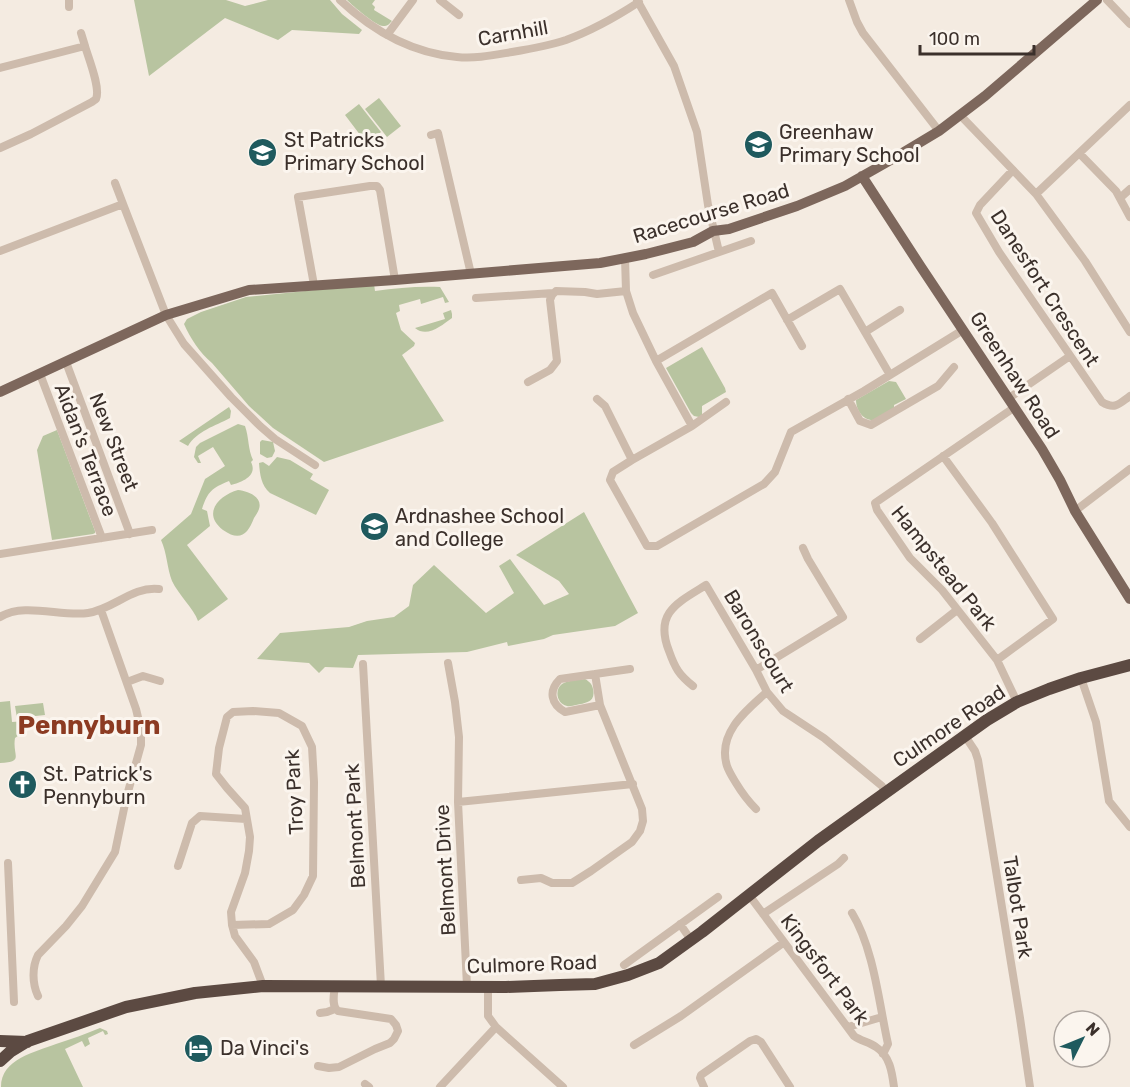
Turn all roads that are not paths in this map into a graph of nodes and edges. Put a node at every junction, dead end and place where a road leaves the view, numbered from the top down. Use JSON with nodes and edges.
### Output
{"nodes":[{"id":1,"x":340,"y":0,"type":"edge"},
{"id":2,"x":413,"y":0,"type":"edge"},
{"id":3,"x":440,"y":0,"type":"edge"},
{"id":4,"x":849,"y":0,"type":"edge"},
{"id":5,"x":1097,"y":0,"type":"edge"},
{"id":6,"x":1107,"y":0,"type":"edge"},
{"id":7,"x":638,"y":1,"type":"edge"},
{"id":8,"x":459,"y":15,"type":"dead end"},
{"id":9,"x":1130,"y":24,"type":"edge"},
{"id":10,"x":81,"y":33,"type":"dead end"},
{"id":11,"x":387,"y":35,"type":"junction"},
{"id":12,"x":85,"y":46,"type":"junction"},
{"id":13,"x":0,"y":68,"type":"edge"},
{"id":14,"x":1130,"y":105,"type":"edge"},
{"id":15,"x":960,"y":115,"type":"junction"},
{"id":16,"x":939,"y":131,"type":"junction"},
{"id":17,"x":431,"y":135,"type":"dead end"},
{"id":18,"x":0,"y":147,"type":"edge"},
{"id":19,"x":1079,"y":153,"type":"junction"},
{"id":20,"x":1013,"y":170,"type":"junction"},
{"id":21,"x":862,"y":176,"type":"junction"},
{"id":22,"x":115,"y":183,"type":"dead end"},
{"id":23,"x":1130,"y":189,"type":"edge"},
{"id":24,"x":1036,"y":194,"type":"junction"},
{"id":25,"x":1120,"y":198,"type":"junction"},
{"id":26,"x":123,"y":204,"type":"junction"},
{"id":27,"x":1130,"y":217,"type":"edge"},
{"id":28,"x":713,"y":231,"type":"junction"},
{"id":29,"x":751,"y":241,"type":"dead end"},
{"id":30,"x":0,"y":251,"type":"edge"},
{"id":31,"x":719,"y":252,"type":"junction"},
{"id":32,"x":625,"y":258,"type":"junction"},
{"id":33,"x":471,"y":273,"type":"junction"},
{"id":34,"x":653,"y":275,"type":"dead end"},
{"id":35,"x":395,"y":280,"type":"junction"},
{"id":36,"x":314,"y":285,"type":"junction"},
{"id":37,"x":626,"y":291,"type":"junction"},
{"id":38,"x":553,"y":293,"type":"junction"},
{"id":39,"x":476,"y":298,"type":"dead end"},
{"id":40,"x":900,"y":310,"type":"dead end"},
{"id":41,"x":166,"y":315,"type":"junction"},
{"id":42,"x":787,"y":320,"type":"junction"},
{"id":43,"x":963,"y":330,"type":"junction"},
{"id":44,"x":865,"y":332,"type":"junction"},
{"id":45,"x":1130,"y":332,"type":"edge"},
{"id":46,"x":802,"y":346,"type":"dead end"},
{"id":47,"x":1070,"y":356,"type":"junction"},
{"id":48,"x":656,"y":361,"type":"junction"},
{"id":49,"x":66,"y":362,"type":"junction"},
{"id":50,"x":954,"y":367,"type":"dead end"},
{"id":51,"x":40,"y":374,"type":"junction"},
{"id":52,"x":890,"y":375,"type":"junction"},
{"id":53,"x":528,"y":382,"type":"dead end"},
{"id":54,"x":0,"y":392,"type":"edge"},
{"id":55,"x":1130,"y":396,"type":"edge"},
{"id":56,"x":597,"y":399,"type":"dead end"},
{"id":57,"x":848,"y":399,"type":"junction"},
{"id":58,"x":726,"y":402,"type":"dead end"},
{"id":59,"x":1012,"y":402,"type":"junction"},
{"id":60,"x":692,"y":426,"type":"junction"},
{"id":61,"x":943,"y":456,"type":"junction"},
{"id":62,"x":632,"y":460,"type":"junction"},
{"id":63,"x":315,"y":465,"type":"dead end"},
{"id":64,"x":1130,"y":469,"type":"edge"},
{"id":65,"x":1075,"y":511,"type":"junction"},
{"id":66,"x":152,"y":530,"type":"dead end"},
{"id":67,"x":130,"y":534,"type":"junction"},
{"id":68,"x":102,"y":538,"type":"junction"},
{"id":69,"x":803,"y":548,"type":"dead end"},
{"id":70,"x":0,"y":554,"type":"edge"},
{"id":71,"x":159,"y":589,"type":"dead end"},
{"id":72,"x":1130,"y":599,"type":"edge"},
{"id":73,"x":101,"y":610,"type":"junction"},
{"id":74,"x":957,"y":610,"type":"junction"},
{"id":75,"x":0,"y":617,"type":"edge"},
{"id":76,"x":920,"y":639,"type":"dead end"},
{"id":77,"x":997,"y":660,"type":"junction"},
{"id":78,"x":448,"y":663,"type":"dead end"},
{"id":79,"x":363,"y":664,"type":"dead end"},
{"id":80,"x":1130,"y":665,"type":"edge"},
{"id":81,"x":630,"y":669,"type":"dead end"},
{"id":82,"x":756,"y":670,"type":"junction"},
{"id":83,"x":595,"y":674,"type":"junction"},
{"id":84,"x":1081,"y":678,"type":"junction"},
{"id":85,"x":160,"y":681,"type":"dead end"},
{"id":86,"x":127,"y":682,"type":"junction"},
{"id":87,"x":693,"y":686,"type":"dead end"},
{"id":88,"x":767,"y":692,"type":"junction"},
{"id":89,"x":1017,"y":702,"type":"junction"},
{"id":90,"x":600,"y":705,"type":"junction"},
{"id":91,"x":965,"y":736,"type":"junction"},
{"id":92,"x":633,"y":784,"type":"junction"},
{"id":93,"x":885,"y":793,"type":"junction"},
{"id":94,"x":458,"y":802,"type":"junction"},
{"id":95,"x":756,"y":809,"type":"dead end"},
{"id":96,"x":246,"y":819,"type":"junction"},
{"id":97,"x":1130,"y":826,"type":"edge"},
{"id":98,"x":844,"y":858,"type":"dead end"},
{"id":99,"x":8,"y":863,"type":"dead end"},
{"id":100,"x":178,"y":866,"type":"dead end"},
{"id":101,"x":522,"y":880,"type":"dead end"},
{"id":102,"x":749,"y":895,"type":"junction"},
{"id":103,"x":718,"y":897,"type":"dead end"},
{"id":104,"x":852,"y":913,"type":"dead end"},
{"id":105,"x":763,"y":914,"type":"junction"},
{"id":106,"x":680,"y":924,"type":"junction"},
{"id":107,"x":232,"y":925,"type":"junction"},
{"id":108,"x":691,"y":940,"type":"junction"},
{"id":109,"x":11,"y":941,"type":"junction"},
{"id":110,"x":0,"y":942,"type":"edge"},
{"id":111,"x":783,"y":942,"type":"junction"},
{"id":112,"x":624,"y":965,"type":"dead end"},
{"id":113,"x":263,"y":986,"type":"junction"},
{"id":114,"x":335,"y":986,"type":"junction"},
{"id":115,"x":381,"y":986,"type":"junction"},
{"id":116,"x":467,"y":986,"type":"junction"},
{"id":117,"x":488,"y":987,"type":"junction"},
{"id":118,"x":38,"y":996,"type":"dead end"},
{"id":119,"x":14,"y":1002,"type":"dead end"},
{"id":120,"x":334,"y":1009,"type":"junction"},
{"id":121,"x":320,"y":1012,"type":"dead end"},
{"id":122,"x":882,"y":1017,"type":"junction"},
{"id":123,"x":496,"y":1027,"type":"junction"},
{"id":124,"x":848,"y":1027,"type":"junction"},
{"id":125,"x":0,"y":1041,"type":"edge"},
{"id":126,"x":28,"y":1041,"type":"junction"},
{"id":127,"x":634,"y":1045,"type":"dead end"},
{"id":128,"x":883,"y":1054,"type":"junction"},
{"id":129,"x":0,"y":1061,"type":"edge"},
{"id":130,"x":318,"y":1066,"type":"dead end"},
{"id":131,"x":440,"y":1087,"type":"edge"},
{"id":132,"x":563,"y":1087,"type":"edge"},
{"id":133,"x":704,"y":1087,"type":"edge"},
{"id":134,"x":790,"y":1087,"type":"edge"},
{"id":135,"x":894,"y":1087,"type":"edge"},
{"id":136,"x":1030,"y":1087,"type":"edge"}],
"edges":[{"from":1,"to":11,"type":"street","name":"Carnhill"},
{"from":2,"to":11,"type":"street"},
{"from":3,"to":8,"type":"street","name":"Carnhill"},
{"from":4,"to":16,"type":"street"},
{"from":5,"to":15,"type":"main road","name":"Racecourse Road"},
{"from":6,"to":9,"type":"street"},
{"from":7,"to":11,"type":"street","name":"Carnhill"},
{"from":7,"to":28,"type":"street","name":"Carnhill"},
{"from":10,"to":12,"type":"street"},
{"from":12,"to":13,"type":"street"},
{"from":12,"to":18,"type":"street"},
{"from":14,"to":19,"type":"street"},
{"from":15,"to":16,"type":"main road","name":"Racecourse Road"},
{"from":15,"to":20,"type":"street"},
{"from":16,"to":21,"type":"main road","name":"Racecourse Road"},
{"from":17,"to":33,"type":"street"},
{"from":19,"to":24,"type":"street"},
{"from":19,"to":25,"type":"street"},
{"from":20,"to":24,"type":"street"},
{"from":20,"to":47,"type":"street","name":"Danesfort Crescent"},
{"from":21,"to":28,"type":"main road","name":"Racecourse Road"},
{"from":21,"to":43,"type":"main road","name":"Greenhaw Road"},
{"from":22,"to":26,"type":"street"},
{"from":23,"to":25,"type":"street"},
{"from":24,"to":45,"type":"street"},
{"from":25,"to":27,"type":"street"},
{"from":26,"to":30,"type":"street"},
{"from":26,"to":41,"type":"street"},
{"from":28,"to":31,"type":"street","name":"Carnhill"},
{"from":28,"to":32,"type":"main road","name":"Racecourse Road"},
{"from":29,"to":31,"type":"street"},
{"from":31,"to":34,"type":"street"},
{"from":32,"to":33,"type":"main road","name":"Racecourse Road"},
{"from":32,"to":37,"type":"street"},
{"from":33,"to":35,"type":"main road","name":"Racecourse Road"},
{"from":35,"to":36,"type":"main road","name":"Racecourse Road"},
{"from":35,"to":36,"type":"street"},
{"from":36,"to":41,"type":"main road","name":"Racecourse Road"},
{"from":37,"to":38,"type":"street"},
{"from":37,"to":48,"type":"street"},
{"from":38,"to":39,"type":"street"},
{"from":38,"to":53,"type":"street"},
{"from":40,"to":44,"type":"street"},
{"from":41,"to":49,"type":"main road","name":"Racecourse Road"},
{"from":41,"to":63,"type":"street"},
{"from":42,"to":44,"type":"street"},
{"from":42,"to":46,"type":"street"},
{"from":42,"to":48,"type":"street"},
{"from":43,"to":52,"type":"street"},
{"from":43,"to":59,"type":"main road","name":"Greenhaw Road"},
{"from":44,"to":52,"type":"street"},
{"from":47,"to":55,"type":"street","name":"Danesfort Crescent"},
{"from":47,"to":59,"type":"street","name":"Hampstead Park"},
{"from":48,"to":60,"type":"street"},
{"from":49,"to":51,"type":"main road","name":"Racecourse Road"},
{"from":49,"to":67,"type":"street","name":"New Street"},
{"from":50,"to":57,"type":"street"},
{"from":51,"to":54,"type":"main road","name":"Racecourse Road"},
{"from":51,"to":68,"type":"street","name":"Aidan's Terrace"},
{"from":52,"to":57,"type":"street"},
{"from":56,"to":62,"type":"street"},
{"from":57,"to":62,"type":"street"},
{"from":58,"to":60,"type":"street"},
{"from":59,"to":61,"type":"street","name":"Hampstead Park"},
{"from":59,"to":65,"type":"main road","name":"Greenhaw Road"},
{"from":60,"to":62,"type":"street"},
{"from":61,"to":74,"type":"street","name":"Hampstead Park"},
{"from":61,"to":77,"type":"street","name":"Hampstead Park"},
{"from":64,"to":65,"type":"street"},
{"from":65,"to":72,"type":"main road","name":"Greenhaw Road"},
{"from":66,"to":67,"type":"street"},
{"from":67,"to":68,"type":"street"},
{"from":68,"to":70,"type":"street"},
{"from":69,"to":82,"type":"street"},
{"from":71,"to":73,"type":"street"},
{"from":73,"to":75,"type":"street"},
{"from":73,"to":86,"type":"street"},
{"from":74,"to":76,"type":"street"},
{"from":74,"to":77,"type":"street","name":"Hampstead Park"},
{"from":77,"to":89,"type":"street","name":"Hampstead Park"},
{"from":78,"to":94,"type":"street","name":"Belmont Drive"},
{"from":79,"to":115,"type":"street","name":"Belmont Park"},
{"from":80,"to":84,"type":"highway","name":"Culmore Road"},
{"from":81,"to":83,"type":"street"},
{"from":82,"to":87,"type":"street","name":"Baronscourt"},
{"from":82,"to":88,"type":"street","name":"Baronscourt"},
{"from":83,"to":90,"type":"street"},
{"from":83,"to":90,"type":"street"},
{"from":84,"to":89,"type":"highway","name":"Culmore Road"},
{"from":84,"to":97,"type":"street"},
{"from":85,"to":86,"type":"street"},
{"from":86,"to":118,"type":"street"},
{"from":88,"to":93,"type":"street","name":"Baronscourt"},
{"from":88,"to":95,"type":"street"},
{"from":89,"to":91,"type":"highway","name":"Culmore Road"},
{"from":90,"to":92,"type":"street"},
{"from":91,"to":93,"type":"highway","name":"Culmore Road"},
{"from":91,"to":136,"type":"street","name":"Talbot Park"},
{"from":92,"to":94,"type":"street"},
{"from":92,"to":101,"type":"street"},
{"from":93,"to":102,"type":"highway","name":"Culmore Road"},
{"from":94,"to":116,"type":"street","name":"Belmont Drive"},
{"from":96,"to":100,"type":"street"},
{"from":96,"to":107,"type":"street","name":"Troy Park"},
{"from":96,"to":107,"type":"street","name":"Troy Park"},
{"from":98,"to":105,"type":"street"},
{"from":99,"to":109,"type":"street"},
{"from":102,"to":105,"type":"street","name":"Kingsfort Park"},
{"from":102,"to":108,"type":"highway","name":"Culmore Road"},
{"from":103,"to":106,"type":"street"},
{"from":104,"to":122,"type":"street"},
{"from":105,"to":111,"type":"street","name":"Kingsfort Park"},
{"from":106,"to":108,"type":"street"},
{"from":106,"to":112,"type":"street"},
{"from":107,"to":113,"type":"street"},
{"from":108,"to":117,"type":"highway","name":"Culmore Road"},
{"from":109,"to":110,"type":"street"},
{"from":109,"to":119,"type":"street"},
{"from":111,"to":124,"type":"street","name":"Kingsfort Park"},
{"from":111,"to":127,"type":"street"},
{"from":113,"to":114,"type":"highway","name":"Culmore Road"},
{"from":113,"to":126,"type":"highway","name":"Culmore Road"},
{"from":114,"to":115,"type":"highway","name":"Culmore Road"},
{"from":114,"to":120,"type":"street"},
{"from":115,"to":116,"type":"highway","name":"Culmore Road"},
{"from":116,"to":117,"type":"highway","name":"Culmore Road"},
{"from":117,"to":123,"type":"street"},
{"from":120,"to":121,"type":"street"},
{"from":120,"to":130,"type":"street"},
{"from":122,"to":124,"type":"street"},
{"from":122,"to":128,"type":"street"},
{"from":123,"to":131,"type":"street"},
{"from":123,"to":132,"type":"street"},
{"from":124,"to":128,"type":"street","name":"Kingsfort Park"},
{"from":125,"to":126,"type":"highway","name":"Culmore Road"},
{"from":126,"to":129,"type":"highway","name":"Culmore Road"},
{"from":128,"to":135,"type":"street"},
{"from":133,"to":134,"type":"street"}]}
